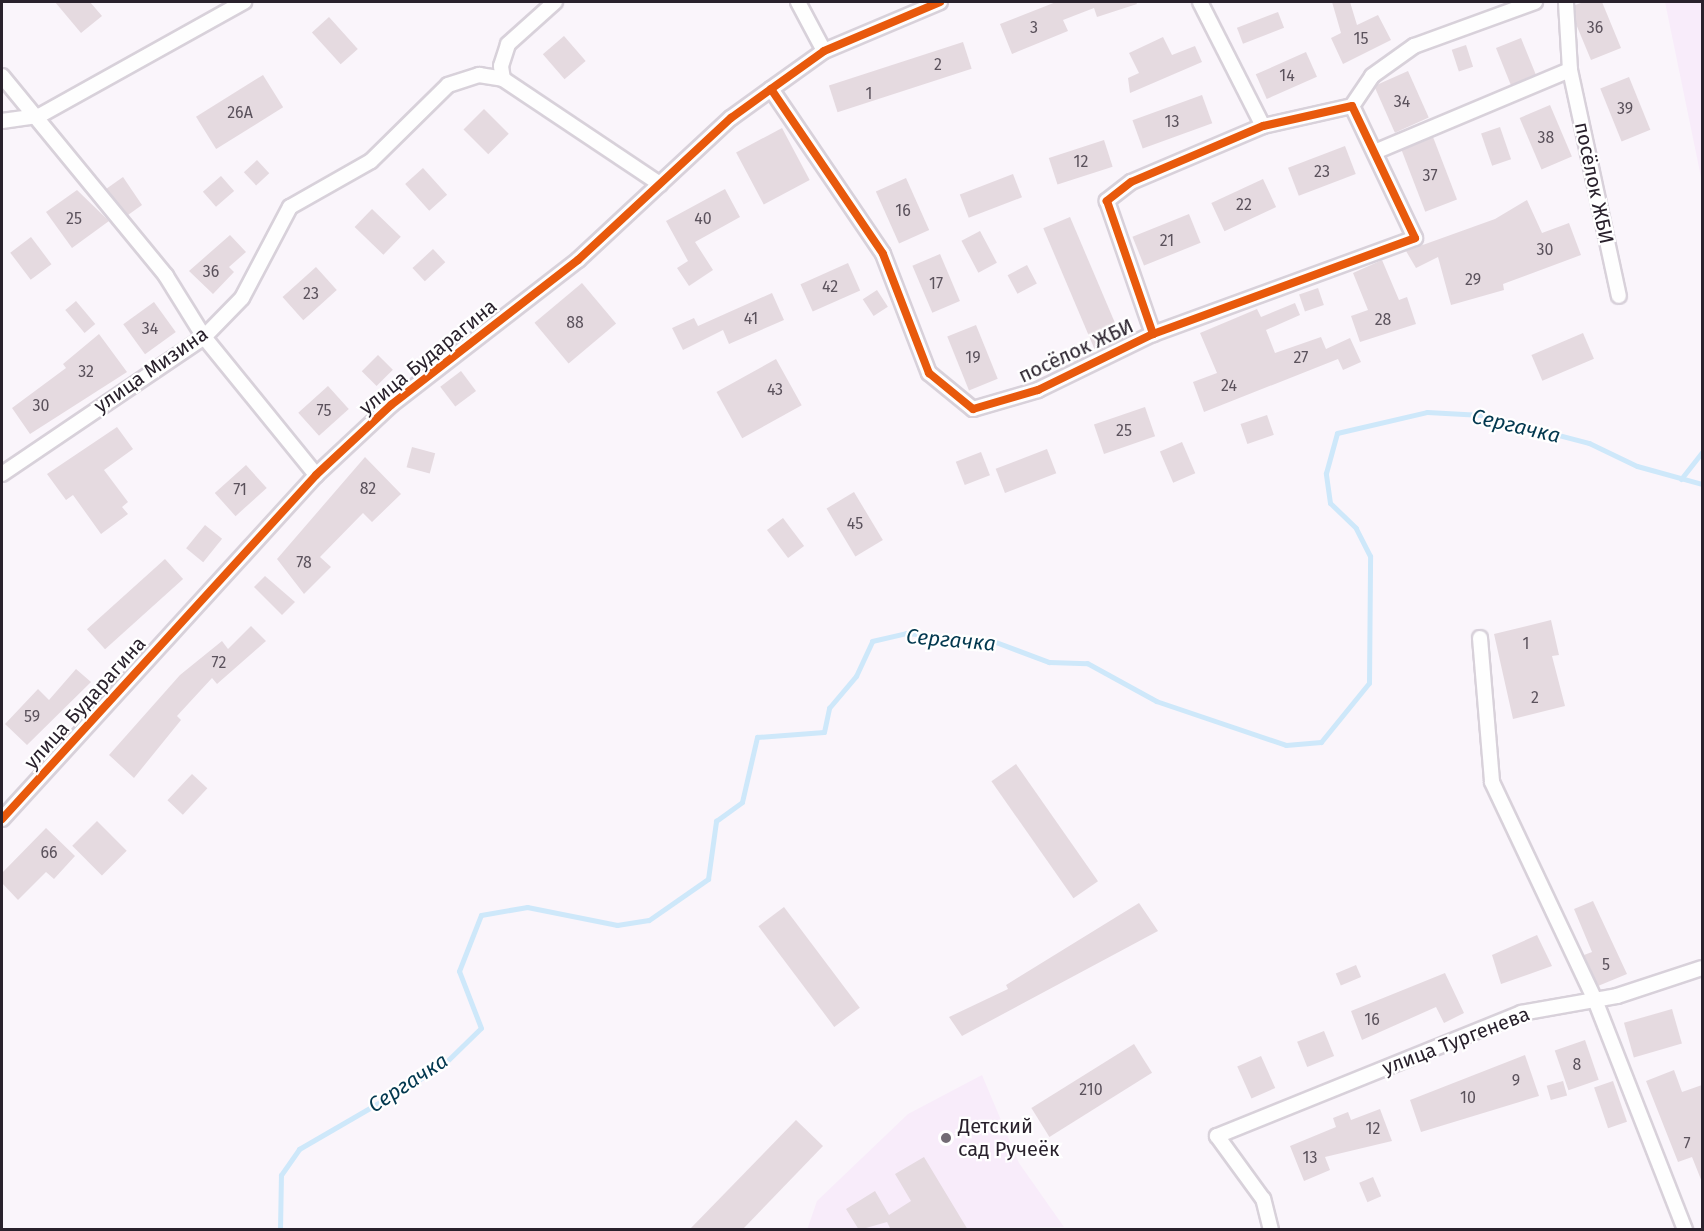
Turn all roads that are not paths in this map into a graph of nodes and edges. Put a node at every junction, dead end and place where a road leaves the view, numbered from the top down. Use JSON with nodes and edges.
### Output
{"nodes":[{"id":1,"x":244,"y":2,"type":"edge"},
{"id":2,"x":555,"y":2,"type":"edge"},
{"id":3,"x":798,"y":2,"type":"edge"},
{"id":4,"x":940,"y":2,"type":"edge"},
{"id":5,"x":1200,"y":2,"type":"edge"},
{"id":6,"x":1535,"y":2,"type":"edge"},
{"id":7,"x":1566,"y":2,"type":"edge"},
{"id":8,"x":824,"y":51,"type":"junction"},
{"id":9,"x":1570,"y":70,"type":"junction"},
{"id":10,"x":2,"y":76,"type":"edge"},
{"id":11,"x":503,"y":79,"type":"junction"},
{"id":12,"x":771,"y":89,"type":"junction"},
{"id":13,"x":1352,"y":106,"type":"junction"},
{"id":14,"x":39,"y":116,"type":"junction"},
{"id":15,"x":2,"y":121,"type":"edge"},
{"id":16,"x":1263,"y":126,"type":"junction"},
{"id":17,"x":1377,"y":151,"type":"junction"},
{"id":18,"x":660,"y":184,"type":"junction"},
{"id":19,"x":1619,"y":296,"type":"dead end"},
{"id":20,"x":1153,"y":334,"type":"junction"},
{"id":21,"x":204,"y":337,"type":"junction"},
{"id":22,"x":2,"y":474,"type":"edge"},
{"id":23,"x":316,"y":475,"type":"junction"},
{"id":24,"x":1480,"y":638,"type":"dead end"},
{"id":25,"x":2,"y":819,"type":"edge"},
{"id":26,"x":1702,"y":968,"type":"edge"},
{"id":27,"x":1595,"y":1000,"type":"junction"},
{"id":28,"x":1271,"y":1230,"type":"edge"},
{"id":29,"x":1685,"y":1230,"type":"edge"}],
"edges":[{"from":1,"to":14,"type":"street"},
{"from":2,"to":11,"type":"street"},
{"from":3,"to":8,"type":"street"},
{"from":4,"to":8,"type":"street","name":"улица Бударагина"},
{"from":5,"to":16,"type":"street"},
{"from":6,"to":13,"type":"street"},
{"from":7,"to":9,"type":"street","name":"посёлок ЖБИ"},
{"from":8,"to":12,"type":"street","name":"улица Бударагина"},
{"from":9,"to":17,"type":"street"},
{"from":9,"to":19,"type":"street","name":"посёлок ЖБИ"},
{"from":10,"to":14,"type":"street"},
{"from":11,"to":18,"type":"street"},
{"from":11,"to":21,"type":"street","name":"улица Мизина"},
{"from":12,"to":18,"type":"street","name":"улица Бударагина"},
{"from":12,"to":20,"type":"street","name":"посёлок ЖБИ"},
{"from":13,"to":16,"type":"street"},
{"from":13,"to":17,"type":"street"},
{"from":14,"to":15,"type":"street"},
{"from":14,"to":21,"type":"street"},
{"from":16,"to":20,"type":"street"},
{"from":17,"to":20,"type":"street","name":"посёлок ЖБИ"},
{"from":18,"to":23,"type":"street","name":"улица Бударагина"},
{"from":21,"to":22,"type":"street","name":"улица Мизина"},
{"from":21,"to":23,"type":"street"},
{"from":23,"to":25,"type":"street","name":"улица Бударагина"},
{"from":24,"to":27,"type":"street"},
{"from":26,"to":27,"type":"street","name":"улица Тургенева"},
{"from":27,"to":28,"type":"street","name":"улица Тургенева"},
{"from":27,"to":29,"type":"street"}]}
